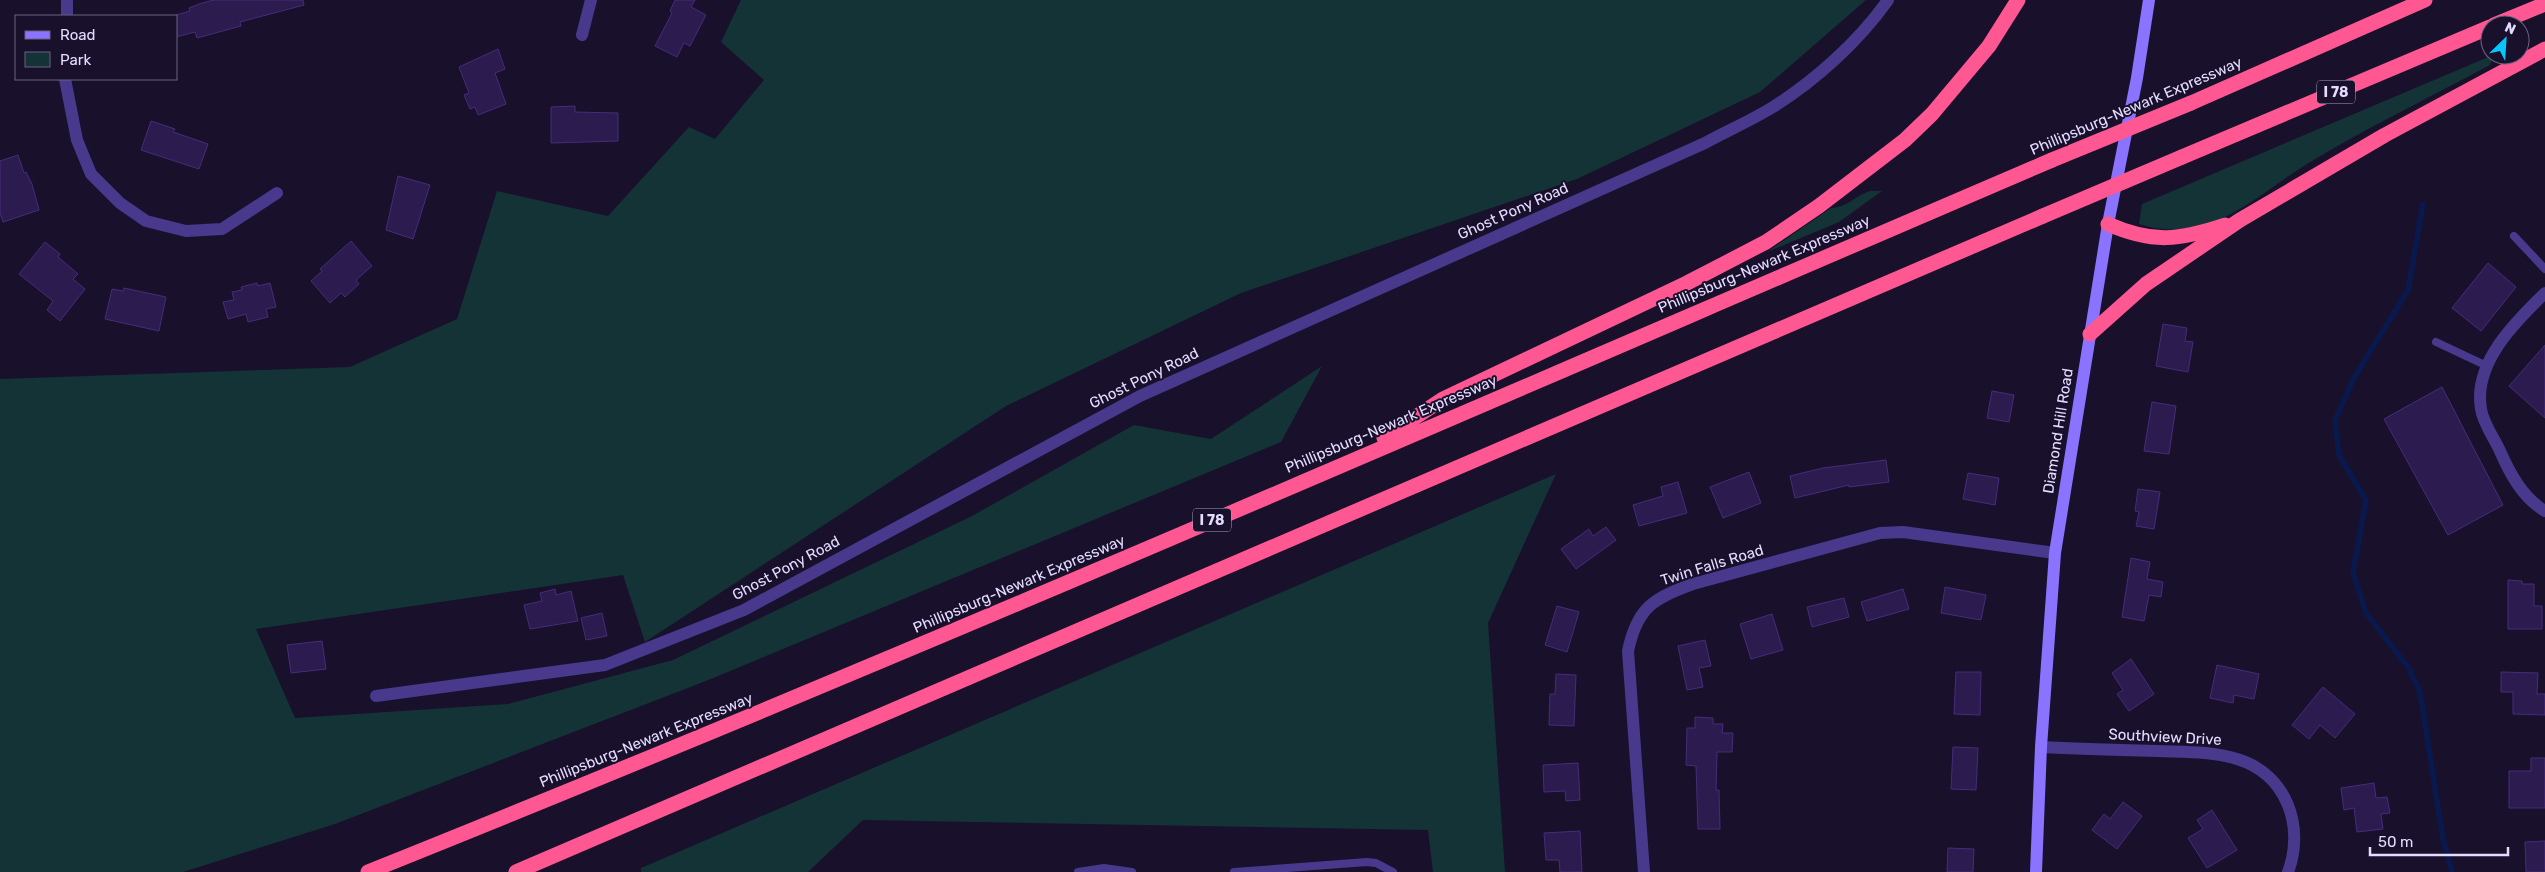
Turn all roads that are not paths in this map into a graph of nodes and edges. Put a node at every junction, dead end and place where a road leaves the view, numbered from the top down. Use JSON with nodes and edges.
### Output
{"nodes":[{"id":1,"x":67,"y":0,"type":"edge"},
{"id":2,"x":591,"y":0,"type":"edge"},
{"id":3,"x":1888,"y":0,"type":"edge"},
{"id":4,"x":2018,"y":0,"type":"edge"},
{"id":5,"x":2149,"y":0,"type":"edge"},
{"id":6,"x":2425,"y":0,"type":"edge"},
{"id":7,"x":2545,"y":4,"type":"edge"},
{"id":8,"x":67,"y":15,"type":"edge"},
{"id":9,"x":2518,"y":15,"type":"edge"},
{"id":10,"x":2480,"y":31,"type":"edge"},
{"id":11,"x":582,"y":35,"type":"dead end"},
{"id":12,"x":2545,"y":49,"type":"edge"},
{"id":13,"x":65,"y":80,"type":"edge"},
{"id":14,"x":277,"y":193,"type":"dead end"},
{"id":15,"x":2240,"y":220,"type":"junction"},
{"id":16,"x":2108,"y":224,"type":"junction"},
{"id":17,"x":2514,"y":236,"type":"dead end"},
{"id":18,"x":2545,"y":270,"type":"edge"},
{"id":19,"x":2545,"y":293,"type":"edge"},
{"id":20,"x":2090,"y":334,"type":"junction"},
{"id":21,"x":2436,"y":342,"type":"dead end"},
{"id":22,"x":2487,"y":366,"type":"junction"},
{"id":23,"x":1353,"y":459,"type":"junction"},
{"id":24,"x":2545,"y":511,"type":"edge"},
{"id":25,"x":2055,"y":553,"type":"junction"},
{"id":26,"x":376,"y":696,"type":"dead end"},
{"id":27,"x":2041,"y":747,"type":"junction"},
{"id":28,"x":368,"y":872,"type":"edge"},
{"id":29,"x":516,"y":872,"type":"edge"},
{"id":30,"x":1078,"y":872,"type":"edge"},
{"id":31,"x":1132,"y":872,"type":"edge"},
{"id":32,"x":1234,"y":872,"type":"edge"},
{"id":33,"x":1393,"y":872,"type":"edge"},
{"id":34,"x":1644,"y":872,"type":"edge"},
{"id":35,"x":2036,"y":872,"type":"edge"},
{"id":36,"x":2288,"y":872,"type":"edge"}],
"edges":[{"from":1,"to":8,"type":"street"},
{"from":2,"to":11,"type":"street"},
{"from":3,"to":26,"type":"street","name":"Ghost Pony Road"},
{"from":4,"to":23,"type":"highway"},
{"from":5,"to":16,"type":"main road","name":"Diamond Hill Road"},
{"from":6,"to":23,"type":"highway","name":"Phillipsburg-Newark Expressway","number":"I 78","bridge":true},
{"from":7,"to":9,"type":"highway"},
{"from":10,"to":29,"type":"highway","number":"I 78","bridge":true},
{"from":12,"to":15,"type":"highway"},
{"from":13,"to":14,"type":"street"},
{"from":15,"to":16,"type":"highway"},
{"from":15,"to":20,"type":"highway"},
{"from":16,"to":20,"type":"main road","name":"Diamond Hill Road"},
{"from":17,"to":18,"type":"lane"},
{"from":19,"to":22,"type":"street"},
{"from":20,"to":25,"type":"main road","name":"Diamond Hill Road"},
{"from":21,"to":22,"type":"lane"},
{"from":22,"to":24,"type":"street"},
{"from":23,"to":28,"type":"highway","name":"Phillipsburg-Newark Expressway","number":"I 78"},
{"from":25,"to":27,"type":"main road","name":"Diamond Hill Road"},
{"from":25,"to":34,"type":"street","name":"Twin Falls Road"},
{"from":27,"to":35,"type":"main road","name":"Diamond Hill Road"},
{"from":27,"to":36,"type":"street","name":"Southview Drive"},
{"from":30,"to":31,"type":"lane"},
{"from":32,"to":33,"type":"lane"}]}
